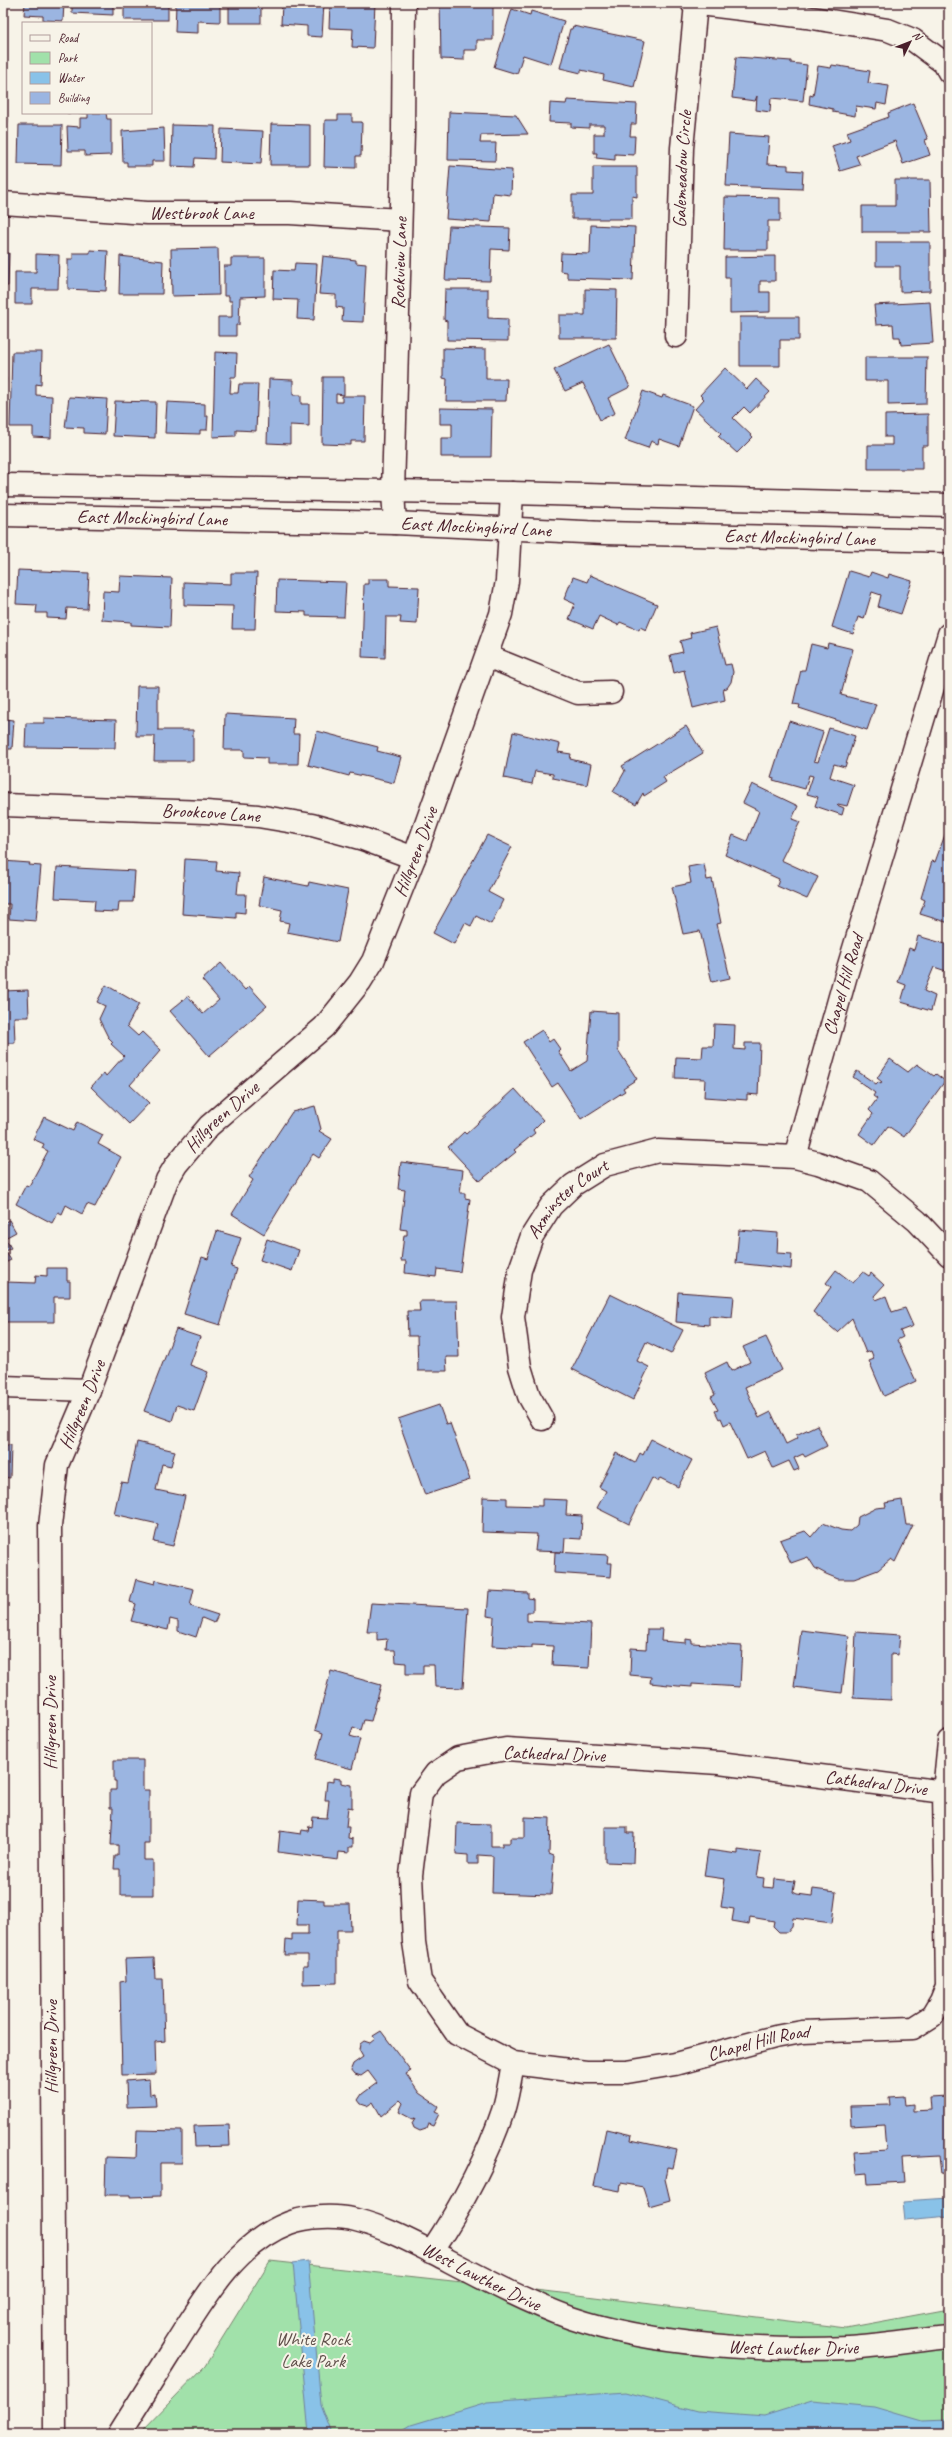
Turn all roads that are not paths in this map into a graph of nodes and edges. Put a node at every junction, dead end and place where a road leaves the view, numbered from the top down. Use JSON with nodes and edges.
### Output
{"nodes":[{"id":1,"x":404,"y":3,"type":"edge"},
{"id":2,"x":694,"y":3,"type":"edge"},
{"id":3,"x":949,"y":72,"type":"edge"},
{"id":4,"x":3,"y":203,"type":"edge"},
{"id":5,"x":400,"y":220,"type":"junction"},
{"id":6,"x":676,"y":336,"type":"dead end"},
{"id":7,"x":3,"y":485,"type":"edge"},
{"id":8,"x":393,"y":492,"type":"junction"},
{"id":9,"x":512,"y":493,"type":"junction"},
{"id":10,"x":949,"y":505,"type":"edge"},
{"id":11,"x":3,"y":515,"type":"edge"},
{"id":12,"x":395,"y":523,"type":"junction"},
{"id":13,"x":511,"y":529,"type":"junction"},
{"id":14,"x":949,"y":541,"type":"edge"},
{"id":15,"x":949,"y":634,"type":"edge"},
{"id":16,"x":487,"y":656,"type":"junction"},
{"id":17,"x":941,"y":689,"type":"edge"},
{"id":18,"x":611,"y":692,"type":"dead end"},
{"id":19,"x":3,"y":805,"type":"edge"},
{"id":20,"x":414,"y":858,"type":"junction"},
{"id":21,"x":795,"y":1157,"type":"junction"},
{"id":22,"x":949,"y":1255,"type":"edge"},
{"id":23,"x":3,"y":1387,"type":"edge"},
{"id":24,"x":89,"y":1390,"type":"junction"},
{"id":25,"x":542,"y":1419,"type":"dead end"},
{"id":26,"x":949,"y":1741,"type":"edge"},
{"id":27,"x":944,"y":1792,"type":"junction"},
{"id":28,"x":513,"y":2063,"type":"junction"},
{"id":29,"x":431,"y":2252,"type":"junction"},
{"id":30,"x":949,"y":2337,"type":"edge"},
{"id":31,"x":54,"y":2434,"type":"edge"},
{"id":32,"x":119,"y":2434,"type":"edge"}],
"edges":[{"from":1,"to":5,"type":"street","name":"Rockview Lane"},
{"from":2,"to":3,"type":"street"},
{"from":2,"to":6,"type":"street","name":"Galemeadow Circle"},
{"from":4,"to":5,"type":"street","name":"Westbrook Lane"},
{"from":5,"to":8,"type":"street","name":"Rockview Lane"},
{"from":7,"to":8,"type":"street","name":"East Mockingbird Lane"},
{"from":8,"to":9,"type":"street","name":"East Mockingbird Lane"},
{"from":8,"to":12,"type":"street","name":"Rockview Lane"},
{"from":9,"to":10,"type":"street","name":"East Mockingbird Lane"},
{"from":9,"to":13,"type":"street","name":"Hillgreen Drive"},
{"from":11,"to":12,"type":"street","name":"East Mockingbird Lane"},
{"from":12,"to":13,"type":"street","name":"East Mockingbird Lane"},
{"from":13,"to":14,"type":"street","name":"East Mockingbird Lane"},
{"from":13,"to":16,"type":"street","name":"Hillgreen Drive"},
{"from":15,"to":17,"type":"street","name":"Chapel Hill Road"},
{"from":16,"to":18,"type":"street"},
{"from":16,"to":20,"type":"street","name":"Hillgreen Drive"},
{"from":17,"to":21,"type":"street","name":"Chapel Hill Road"},
{"from":19,"to":20,"type":"street","name":"Brookcove Lane"},
{"from":20,"to":24,"type":"street","name":"Hillgreen Drive"},
{"from":21,"to":22,"type":"street"},
{"from":21,"to":25,"type":"street","name":"Axminster Court"},
{"from":23,"to":24,"type":"street"},
{"from":24,"to":31,"type":"street","name":"Hillgreen Drive"},
{"from":26,"to":27,"type":"street","name":"Chapel Hill Road"},
{"from":27,"to":28,"type":"street","name":"Chapel Hill Road"},
{"from":27,"to":28,"type":"street","name":"Cathedral Drive"},
{"from":28,"to":29,"type":"street"},
{"from":29,"to":30,"type":"street","name":"West Lawther Drive"},
{"from":29,"to":32,"type":"street","name":"West Lawther Drive"}]}
